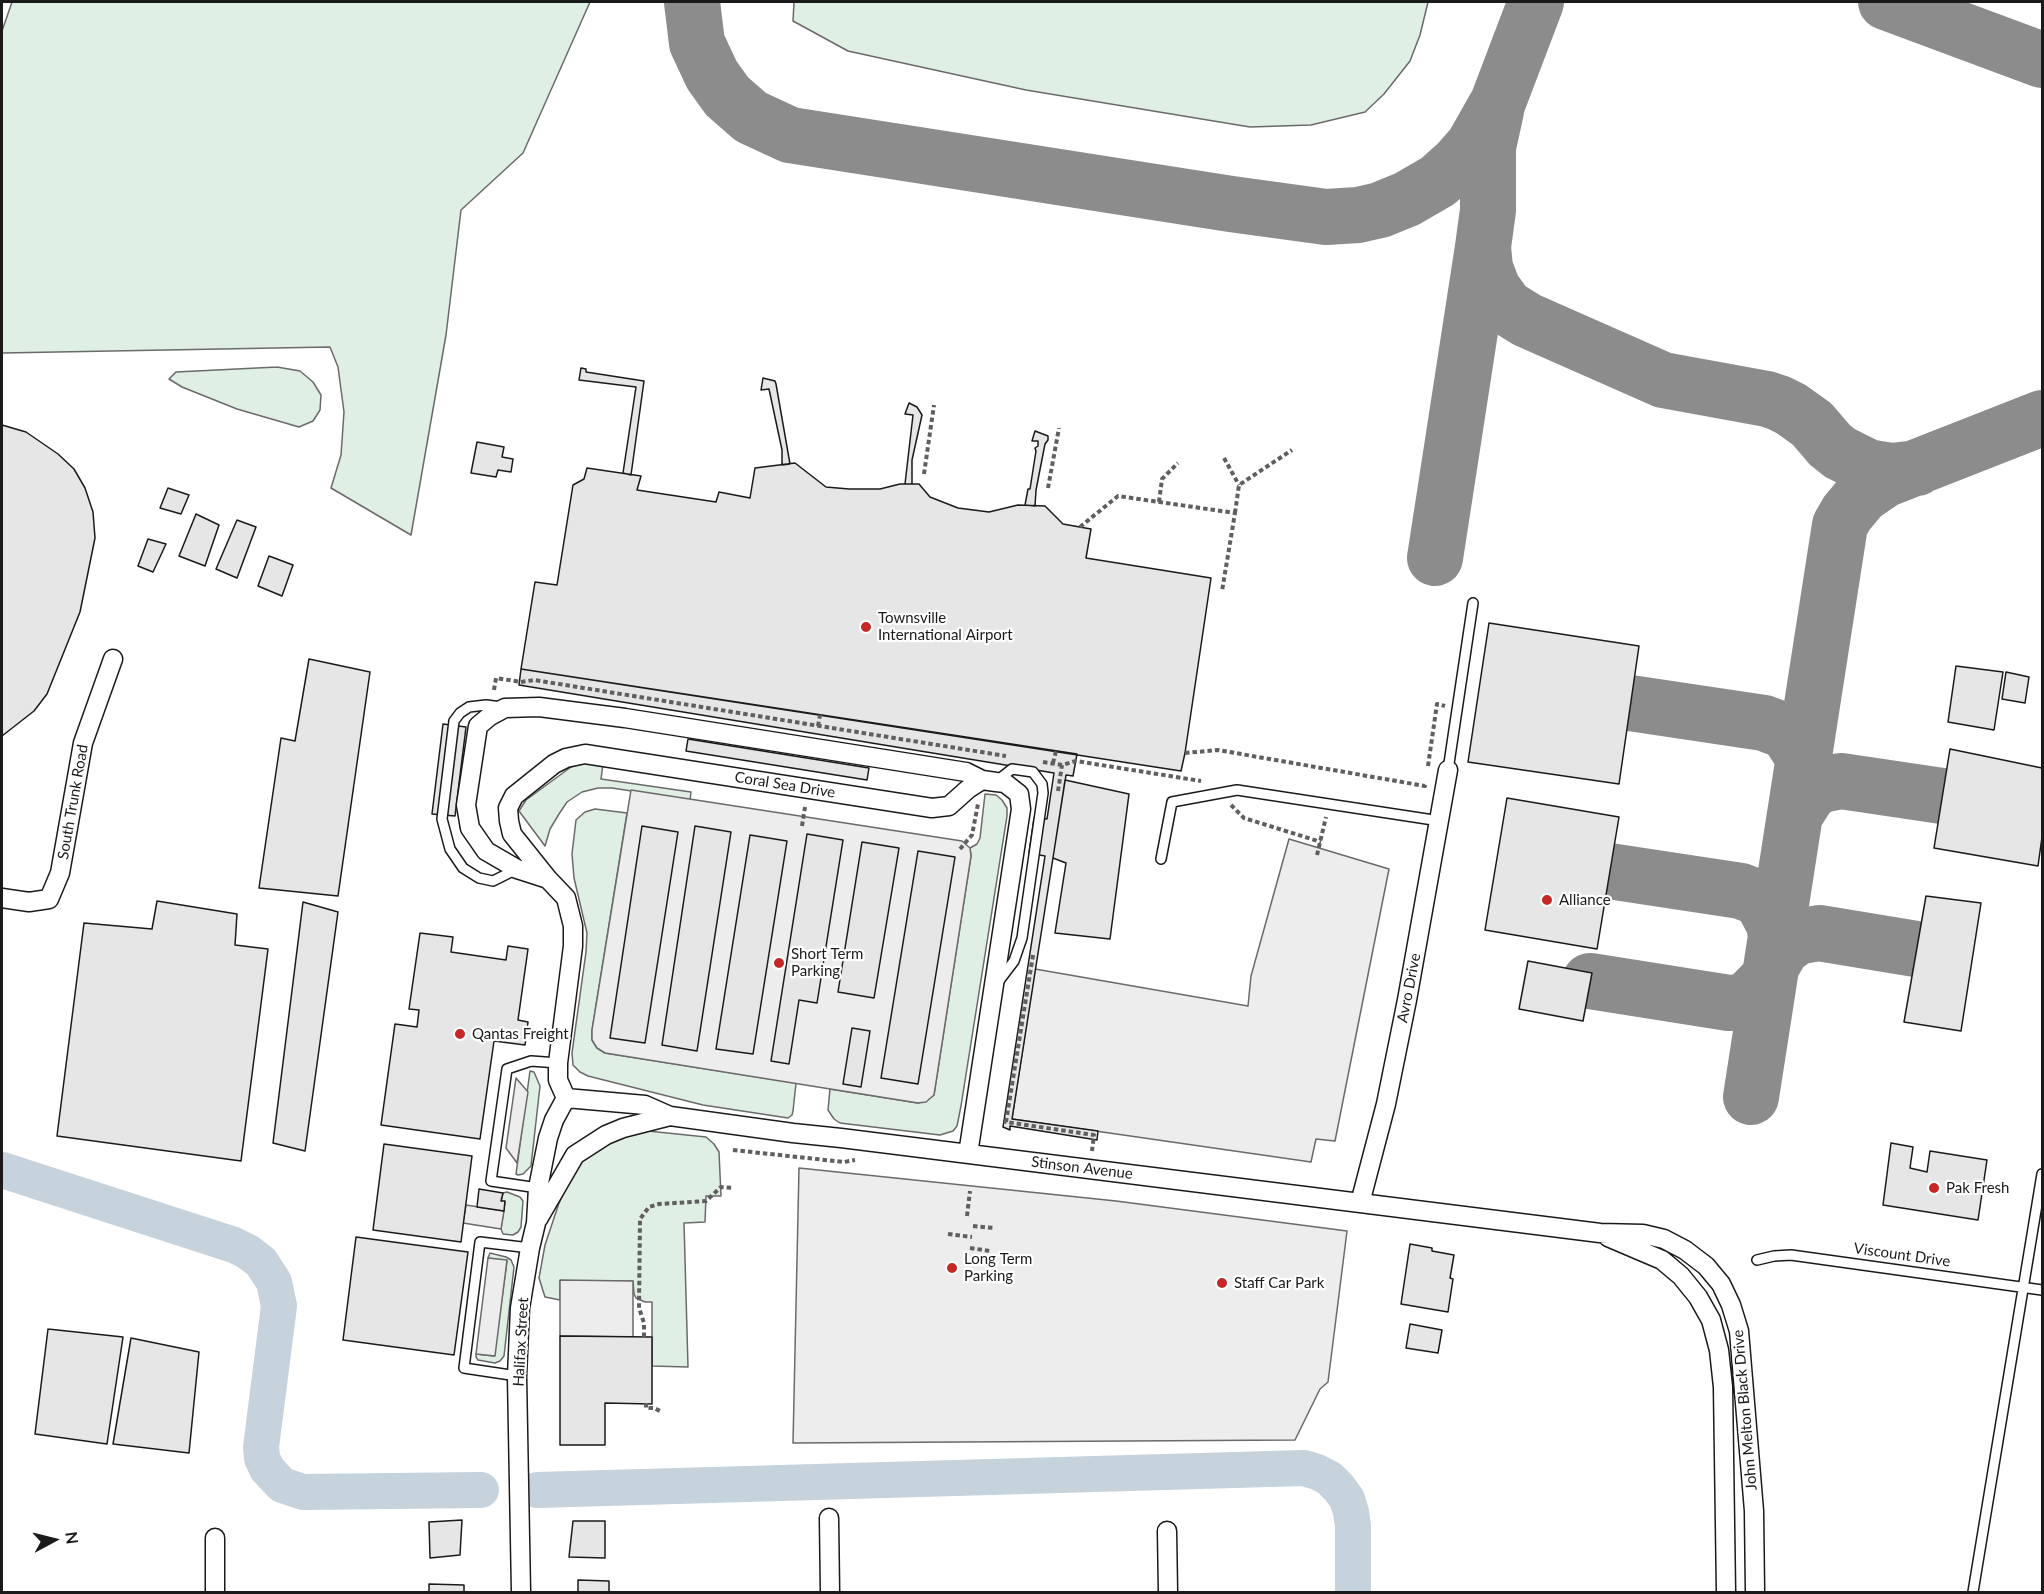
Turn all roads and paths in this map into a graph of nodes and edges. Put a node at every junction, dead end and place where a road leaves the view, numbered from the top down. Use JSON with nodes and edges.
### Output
{"nodes":[{"id":1,"x":934,"y":405,"type":"dead end"},
{"id":2,"x":1059,"y":428,"type":"dead end"},
{"id":3,"x":1292,"y":450,"type":"dead end"},
{"id":4,"x":1224,"y":458,"type":"dead end"},
{"id":5,"x":1178,"y":463,"type":"dead end"},
{"id":6,"x":924,"y":474,"type":"dead end"},
{"id":7,"x":1239,"y":485,"type":"junction"},
{"id":8,"x":1048,"y":488,"type":"dead end"},
{"id":9,"x":1159,"y":502,"type":"junction"},
{"id":10,"x":1234,"y":513,"type":"junction"},
{"id":11,"x":1080,"y":527,"type":"dead end"},
{"id":12,"x":1222,"y":591,"type":"dead end"},
{"id":13,"x":1473,"y":603,"type":"dead end"},
{"id":14,"x":114,"y":659,"type":"dead end"},
{"id":15,"x":494,"y":690,"type":"dead end"},
{"id":16,"x":505,"y":708,"type":"junction"},
{"id":17,"x":1457,"y":708,"type":"junction"},
{"id":18,"x":1056,"y":751,"type":"dead end"},
{"id":19,"x":1185,"y":753,"type":"dead end"},
{"id":20,"x":1006,"y":756,"type":"dead end"},
{"id":21,"x":1042,"y":762,"type":"dead end"},
{"id":22,"x":1053,"y":764,"type":"junction"},
{"id":23,"x":1448,"y":770,"type":"joint"},
{"id":24,"x":989,"y":781,"type":"junction"},
{"id":25,"x":1057,"y":800,"type":"dead end"},
{"id":26,"x":1329,"y":804,"type":"junction"},
{"id":27,"x":1440,"y":821,"type":"junction"},
{"id":28,"x":1317,"y":855,"type":"dead end"},
{"id":29,"x":1161,"y":859,"type":"dead end"},
{"id":30,"x":517,"y":869,"type":"junction"},
{"id":31,"x":548,"y":879,"type":"junction"},
{"id":32,"x":2,"y":898,"type":"edge"},
{"id":33,"x":1034,"y":949,"type":"dead end"},
{"id":34,"x":993,"y":989,"type":"junction"},
{"id":35,"x":558,"y":1063,"type":"junction"},
{"id":36,"x":566,"y":1098,"type":"junction"},
{"id":37,"x":670,"y":1116,"type":"junction"},
{"id":38,"x":968,"y":1154,"type":"junction"},
{"id":39,"x":1089,"y":1169,"type":"junction"},
{"id":40,"x":2043,"y":1174,"type":"edge"},
{"id":41,"x":538,"y":1188,"type":"junction"},
{"id":42,"x":734,"y":1188,"type":"dead end"},
{"id":43,"x":970,"y":1191,"type":"dead end"},
{"id":44,"x":1359,"y":1203,"type":"junction"},
{"id":45,"x":967,"y":1216,"type":"dead end"},
{"id":46,"x":537,"y":1223,"type":"junction"},
{"id":47,"x":973,"y":1226,"type":"dead end"},
{"id":48,"x":994,"y":1228,"type":"dead end"},
{"id":49,"x":1600,"y":1233,"type":"junction"},
{"id":50,"x":948,"y":1234,"type":"dead end"},
{"id":51,"x":972,"y":1237,"type":"dead end"},
{"id":52,"x":530,"y":1248,"type":"junction"},
{"id":53,"x":970,"y":1248,"type":"dead end"},
{"id":54,"x":990,"y":1251,"type":"dead end"},
{"id":55,"x":1757,"y":1260,"type":"dead end"},
{"id":56,"x":2023,"y":1287,"type":"junction"},
{"id":57,"x":2043,"y":1290,"type":"edge"},
{"id":58,"x":644,"y":1337,"type":"dead end"},
{"id":59,"x":518,"y":1376,"type":"junction"},
{"id":60,"x":646,"y":1403,"type":"dead end"},
{"id":61,"x":662,"y":1412,"type":"dead end"},
{"id":62,"x":829,"y":1518,"type":"dead end"},
{"id":63,"x":1167,"y":1531,"type":"dead end"},
{"id":64,"x":215,"y":1538,"type":"dead end"},
{"id":65,"x":215,"y":1593,"type":"edge"},
{"id":66,"x":521,"y":1593,"type":"edge"},
{"id":67,"x":830,"y":1593,"type":"edge"},
{"id":68,"x":1168,"y":1593,"type":"edge"},
{"id":69,"x":1726,"y":1593,"type":"edge"},
{"id":70,"x":1755,"y":1593,"type":"edge"},
{"id":71,"x":1973,"y":1593,"type":"edge"}],
"edges":[{"from":1,"to":6,"type":"path"},
{"from":2,"to":8,"type":"path"},
{"from":3,"to":7,"type":"path"},
{"from":4,"to":7,"type":"path"},
{"from":5,"to":9,"type":"path"},
{"from":7,"to":10,"type":"path"},
{"from":9,"to":10,"type":"path"},
{"from":9,"to":11,"type":"path"},
{"from":10,"to":12,"type":"path"},
{"from":13,"to":17,"type":"lane"},
{"from":14,"to":32,"type":"street","name":"South Trunk Road"},
{"from":15,"to":20,"type":"path"},
{"from":16,"to":24,"type":"street"},
{"from":16,"to":30,"type":"street"},
{"from":16,"to":30,"type":"lane"},
{"from":17,"to":19,"type":"path"},
{"from":17,"to":23,"type":"lane"},
{"from":18,"to":22,"type":"path"},
{"from":21,"to":22,"type":"path"},
{"from":22,"to":25,"type":"path"},
{"from":23,"to":27,"type":"street","name":"Avro Drive"},
{"from":24,"to":31,"type":"street","name":"Coral Sea Drive"},
{"from":24,"to":34,"type":"street"},
{"from":24,"to":34,"type":"lane"},
{"from":26,"to":27,"type":"lane"},
{"from":26,"to":28,"type":"path"},
{"from":26,"to":29,"type":"lane"},
{"from":27,"to":44,"type":"street","name":"Avro Drive"},
{"from":30,"to":31,"type":"street"},
{"from":31,"to":35,"type":"street","name":"Coral Sea Drive"},
{"from":33,"to":39,"type":"path"},
{"from":34,"to":38,"type":"street"},
{"from":35,"to":36,"type":"street","name":"Coral Sea Drive"},
{"from":35,"to":41,"type":"lane"},
{"from":36,"to":37,"type":"street","name":"Stinson Avenue"},
{"from":36,"to":41,"type":"street","name":"Halifax Street"},
{"from":37,"to":38,"type":"street","name":"Stinson Avenue"},
{"from":37,"to":46,"type":"street"},
{"from":38,"to":39,"type":"street","name":"Stinson Avenue"},
{"from":39,"to":44,"type":"street","name":"Stinson Avenue"},
{"from":40,"to":56,"type":"lane"},
{"from":41,"to":46,"type":"street","name":"Halifax Street"},
{"from":42,"to":58,"type":"path"},
{"from":43,"to":45,"type":"path"},
{"from":44,"to":49,"type":"street","name":"Stinson Avenue"},
{"from":46,"to":52,"type":"street","name":"Halifax Street"},
{"from":47,"to":48,"type":"path"},
{"from":49,"to":69,"type":"street","name":"John Melton Black Drive"},
{"from":49,"to":70,"type":"street","name":"John Melton Black Drive"},
{"from":50,"to":51,"type":"path"},
{"from":52,"to":59,"type":"street","name":"Halifax Street"},
{"from":52,"to":59,"type":"lane"},
{"from":53,"to":54,"type":"path"},
{"from":55,"to":56,"type":"lane","name":"Viscount Drive"},
{"from":56,"to":57,"type":"lane","name":"Viscount Drive"},
{"from":56,"to":71,"type":"lane"},
{"from":59,"to":66,"type":"street","name":"Halifax Street"},
{"from":60,"to":61,"type":"path"},
{"from":62,"to":67,"type":"street"},
{"from":63,"to":68,"type":"street"},
{"from":64,"to":65,"type":"street"}]}
